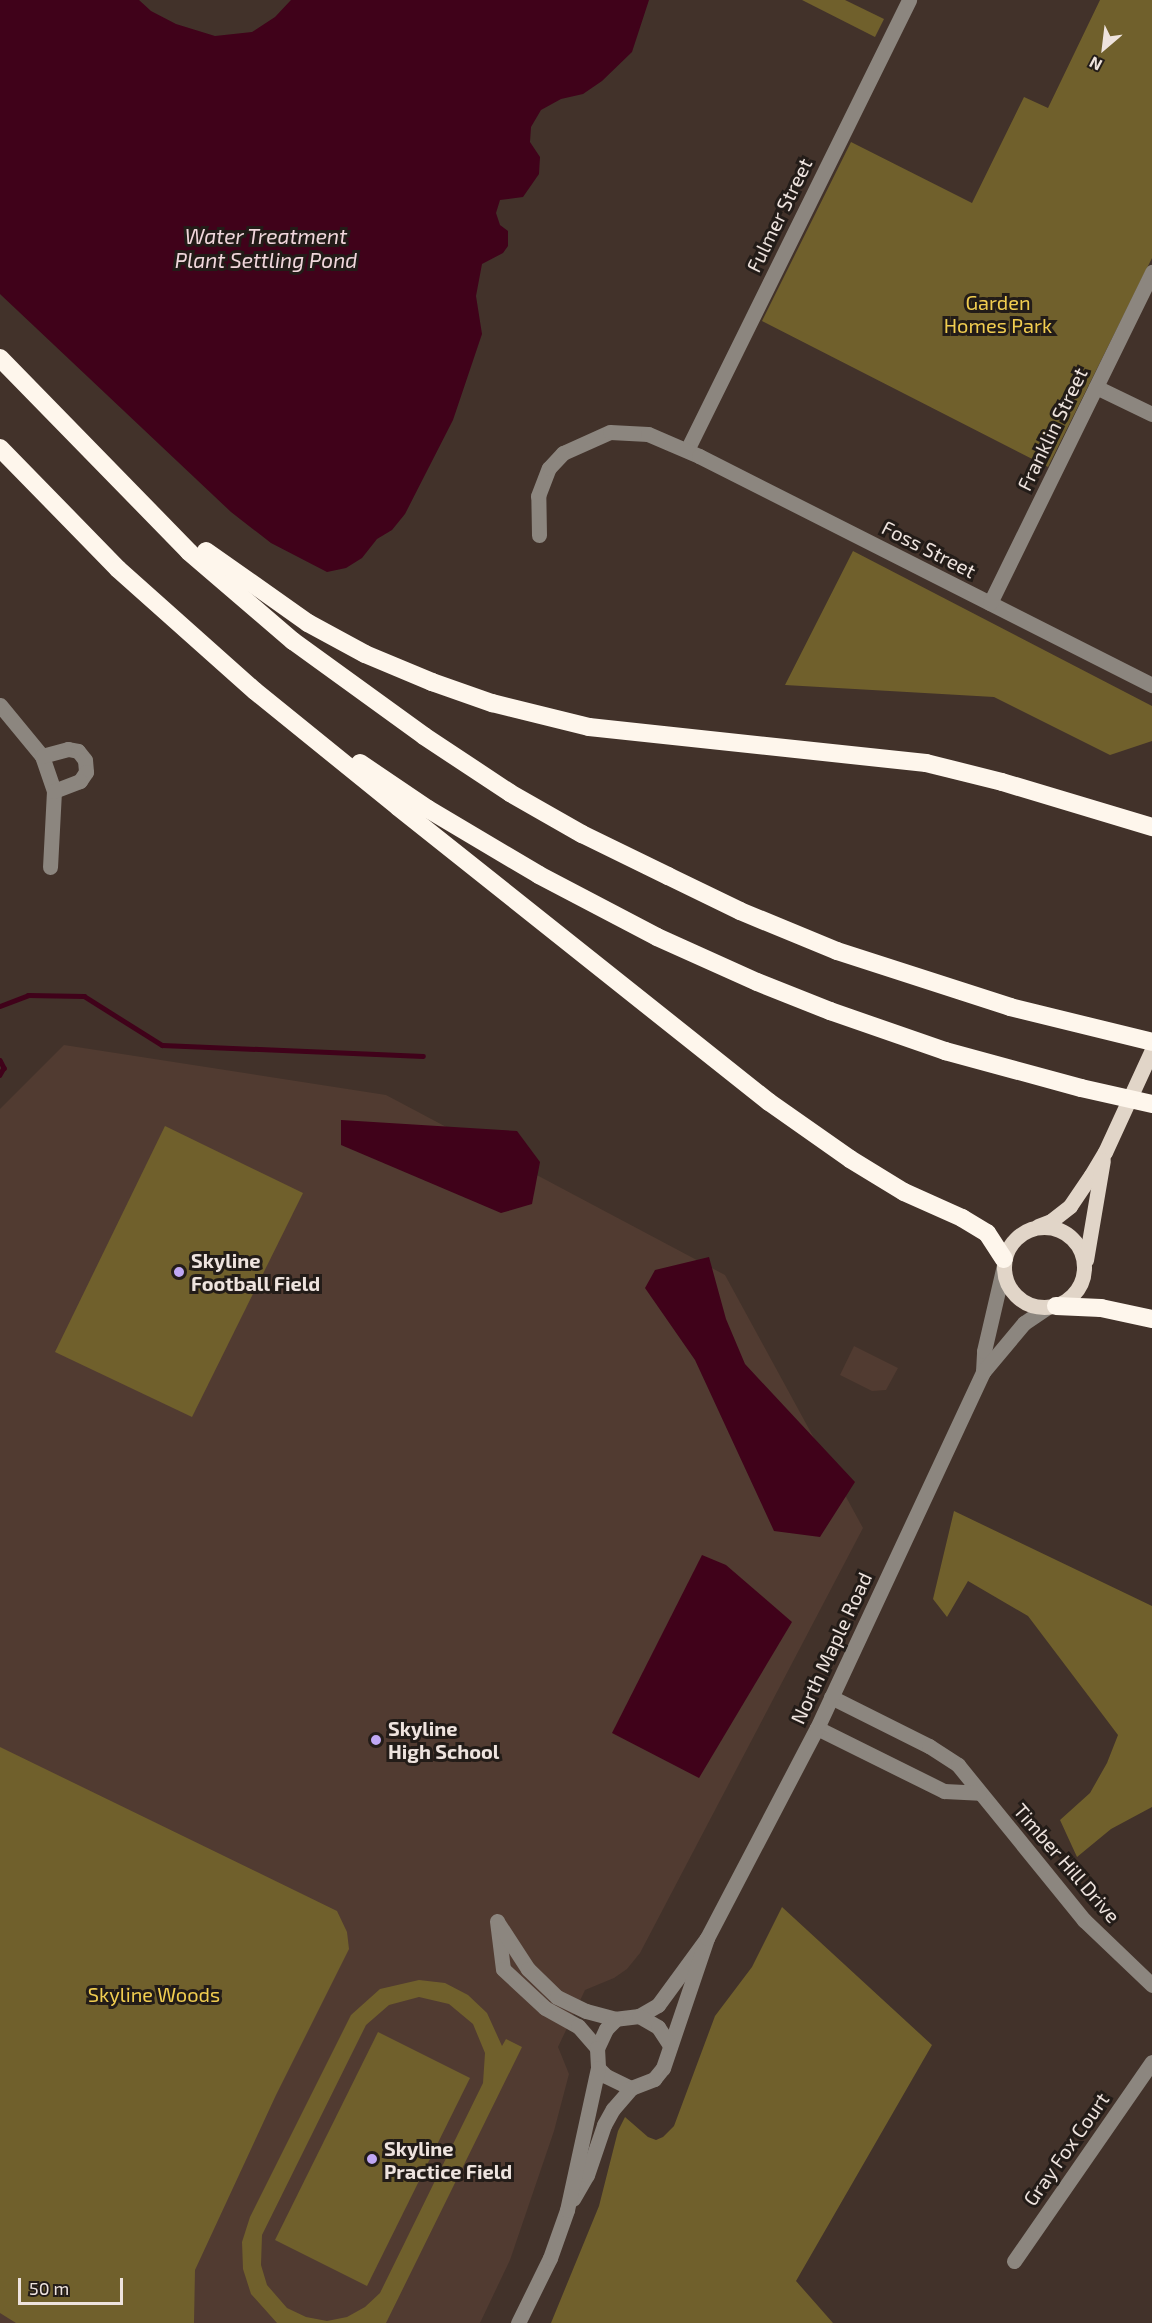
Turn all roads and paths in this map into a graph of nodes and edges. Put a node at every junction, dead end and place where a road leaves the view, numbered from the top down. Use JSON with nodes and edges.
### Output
{"nodes":[{"id":1,"x":909,"y":0,"type":"edge"},
{"id":2,"x":1152,"y":272,"type":"edge"},
{"id":3,"x":0,"y":358,"type":"edge"},
{"id":4,"x":1096,"y":387,"type":"junction"},
{"id":5,"x":1152,"y":414,"type":"edge"},
{"id":6,"x":0,"y":448,"type":"edge"},
{"id":7,"x":687,"y":450,"type":"junction"},
{"id":8,"x":117,"y":479,"type":"junction"},
{"id":9,"x":539,"y":535,"type":"dead end"},
{"id":10,"x":990,"y":603,"type":"junction"},
{"id":11,"x":1152,"y":685,"type":"edge"},
{"id":12,"x":255,"y":691,"type":"junction"},
{"id":13,"x":0,"y":705,"type":"edge"},
{"id":14,"x":42,"y":756,"type":"junction"},
{"id":15,"x":54,"y":791,"type":"junction"},
{"id":16,"x":1152,"y":827,"type":"edge"},
{"id":17,"x":50,"y":867,"type":"dead end"},
{"id":18,"x":1152,"y":1042,"type":"edge"},
{"id":19,"x":1152,"y":1050,"type":"edge"},
{"id":20,"x":1152,"y":1104,"type":"edge"},
{"id":21,"x":1105,"y":1152,"type":"junction"},
{"id":22,"x":1038,"y":1227,"type":"junction"},
{"id":23,"x":1004,"y":1262,"type":"junction"},
{"id":24,"x":1085,"y":1263,"type":"junction"},
{"id":25,"x":1052,"y":1306,"type":"junction"},
{"id":26,"x":1152,"y":1319,"type":"edge"},
{"id":27,"x":983,"y":1372,"type":"junction"},
{"id":28,"x":831,"y":1697,"type":"junction"},
{"id":29,"x":816,"y":1728,"type":"junction"},
{"id":30,"x":979,"y":1793,"type":"junction"},
{"id":31,"x":707,"y":1938,"type":"junction"},
{"id":32,"x":1152,"y":1984,"type":"edge"},
{"id":33,"x":639,"y":2016,"type":"junction"},
{"id":34,"x":616,"y":2019,"type":"junction"},
{"id":35,"x":669,"y":2044,"type":"junction"},
{"id":36,"x":597,"y":2048,"type":"junction"},
{"id":37,"x":1152,"y":2062,"type":"edge"},
{"id":38,"x":598,"y":2068,"type":"junction"},
{"id":39,"x":631,"y":2088,"type":"junction"},
{"id":40,"x":567,"y":2210,"type":"junction"},
{"id":41,"x":1014,"y":2261,"type":"dead end"},
{"id":42,"x":518,"y":2323,"type":"edge"}],
"edges":[{"from":1,"to":7,"type":"street","name":"Fulmer Street"},
{"from":2,"to":4,"type":"street","name":"Franklin Street"},
{"from":3,"to":8,"type":"highway"},
{"from":4,"to":5,"type":"street"},
{"from":4,"to":10,"type":"street","name":"Franklin Street"},
{"from":6,"to":12,"type":"highway"},
{"from":7,"to":9,"type":"street","name":"Foss Street"},
{"from":7,"to":10,"type":"street","name":"Foss Street"},
{"from":8,"to":16,"type":"highway"},
{"from":8,"to":18,"type":"highway"},
{"from":10,"to":11,"type":"street","name":"Foss Street"},
{"from":12,"to":20,"type":"highway","bridge":true},
{"from":12,"to":23,"type":"highway"},
{"from":13,"to":14,"type":"street"},
{"from":14,"to":15,"type":"street"},
{"from":14,"to":15,"type":"street"},
{"from":15,"to":17,"type":"street"},
{"from":19,"to":21,"type":"main road"},
{"from":21,"to":22,"type":"main road"},
{"from":21,"to":24,"type":"main road"},
{"from":22,"to":23,"type":"main road"},
{"from":22,"to":24,"type":"main road"},
{"from":23,"to":25,"type":"main road"},
{"from":23,"to":27,"type":"street","name":"North Maple Road"},
{"from":24,"to":25,"type":"main road"},
{"from":25,"to":26,"type":"highway"},
{"from":25,"to":27,"type":"street","name":"North Maple Road"},
{"from":27,"to":28,"type":"street","name":"North Maple Road"},
{"from":28,"to":29,"type":"street","name":"North Maple Road"},
{"from":28,"to":30,"type":"street","name":"Timber Hill Drive"},
{"from":29,"to":30,"type":"street"},
{"from":29,"to":31,"type":"street","name":"North Maple Road"},
{"from":30,"to":32,"type":"street","name":"Timber Hill Drive"},
{"from":31,"to":33,"type":"street","name":"North Maple Road"},
{"from":31,"to":35,"type":"street","name":"North Maple Road"},
{"from":33,"to":34,"type":"street"},
{"from":33,"to":35,"type":"street"},
{"from":34,"to":36,"type":"street"},
{"from":34,"to":36,"type":"street"},
{"from":35,"to":39,"type":"street"},
{"from":36,"to":38,"type":"street"},
{"from":37,"to":41,"type":"street","name":"Gray Fox Court"},
{"from":38,"to":39,"type":"street"},
{"from":38,"to":40,"type":"street"},
{"from":39,"to":40,"type":"street"},
{"from":40,"to":42,"type":"street"}]}
